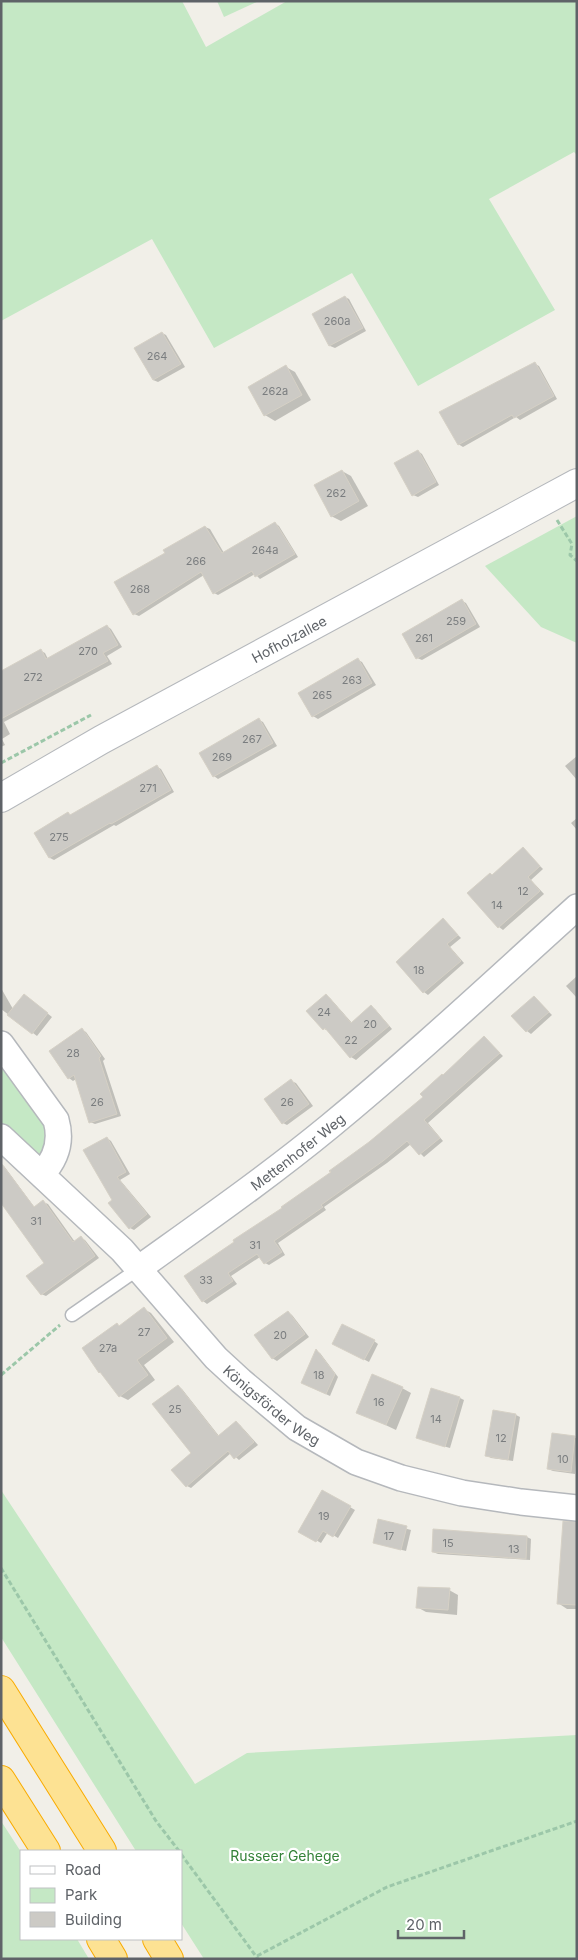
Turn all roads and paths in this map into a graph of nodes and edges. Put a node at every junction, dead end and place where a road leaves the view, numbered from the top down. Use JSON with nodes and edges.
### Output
{"nodes":[{"id":1,"x":577,"y":483,"type":"edge"},
{"id":2,"x":561,"y":525,"type":"dead end"},
{"id":3,"x":577,"y":561,"type":"edge"},
{"id":4,"x":1,"y":798,"type":"edge"},
{"id":5,"x":577,"y":908,"type":"edge"},
{"id":6,"x":1,"y":1044,"type":"edge"},
{"id":7,"x":1,"y":1136,"type":"edge"},
{"id":8,"x":42,"y":1174,"type":"junction"},
{"id":9,"x":138,"y":1269,"type":"junction"},
{"id":10,"x":72,"y":1315,"type":"joint"},
{"id":11,"x":1,"y":1375,"type":"edge"},
{"id":12,"x":577,"y":1508,"type":"edge"},
{"id":13,"x":1,"y":1568,"type":"edge"},
{"id":14,"x":1,"y":1690,"type":"edge"},
{"id":15,"x":1,"y":1780,"type":"edge"},
{"id":16,"x":577,"y":1821,"type":"edge"},
{"id":17,"x":45,"y":1850,"type":"edge"},
{"id":18,"x":101,"y":1850,"type":"edge"},
{"id":19,"x":178,"y":1850,"type":"edge"},
{"id":20,"x":182,"y":1855,"type":"edge"},
{"id":21,"x":102,"y":1940,"type":"edge"},
{"id":22,"x":158,"y":1940,"type":"edge"},
{"id":23,"x":258,"y":1957,"type":"edge"},
{"id":24,"x":113,"y":1959,"type":"edge"},
{"id":25,"x":169,"y":1959,"type":"edge"}],
"edges":[{"from":1,"to":4,"type":"street","name":"Hofholzallee"},
{"from":2,"to":3,"type":"path"},
{"from":5,"to":9,"type":"street","name":"Mettenhofer Weg"},
{"from":6,"to":8,"type":"street"},
{"from":7,"to":8,"type":"street","name":"Königsförder Weg"},
{"from":8,"to":9,"type":"street","name":"Königsförder Weg"},
{"from":9,"to":10,"type":"lane","name":"Mettenhofer Weg"},
{"from":9,"to":12,"type":"street","name":"Königsförder Weg"},
{"from":10,"to":11,"type":"path"},
{"from":13,"to":19,"type":"path"},
{"from":14,"to":18,"type":"highway"},
{"from":15,"to":17,"type":"highway"},
{"from":16,"to":23,"type":"path"},
{"from":20,"to":23,"type":"path"},
{"from":21,"to":24,"type":"highway"},
{"from":22,"to":25,"type":"highway"}]}
